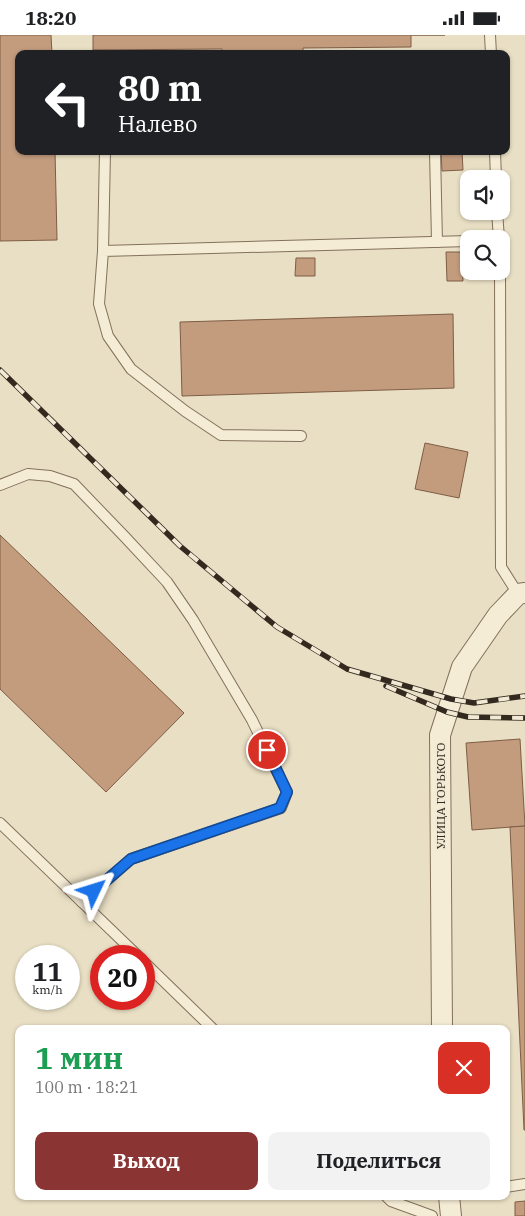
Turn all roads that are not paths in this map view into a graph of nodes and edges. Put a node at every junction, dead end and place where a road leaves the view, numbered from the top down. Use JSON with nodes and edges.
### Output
{"nodes":[{"id":1,"x":490,"y":35,"type":"edge"},
{"id":2,"x":491,"y":50,"type":"edge"},
{"id":3,"x":105,"y":155,"type":"edge"},
{"id":4,"x":435,"y":155,"type":"edge"},
{"id":5,"x":495,"y":155,"type":"edge"},
{"id":6,"x":496,"y":170,"type":"edge"},
{"id":7,"x":460,"y":241,"type":"edge"},
{"id":8,"x":437,"y":242,"type":"junction"},
{"id":9,"x":103,"y":251,"type":"junction"},
{"id":10,"x":500,"y":280,"type":"edge"},
{"id":11,"x":301,"y":436,"type":"dead end"},
{"id":12,"x":0,"y":485,"type":"edge"},
{"id":13,"x":522,"y":593,"type":"edge"},
{"id":14,"x":0,"y":823,"type":"edge"},
{"id":15,"x":82,"y":902,"type":"junction"},
{"id":16,"x":127,"y":945,"type":"edge"},
{"id":17,"x":155,"y":973,"type":"edge"},
{"id":18,"x":209,"y":1025,"type":"edge"},
{"id":19,"x":442,"y":1025,"type":"edge"},
{"id":20,"x":525,"y":1184,"type":"edge"},
{"id":21,"x":510,"y":1186,"type":"edge"},
{"id":22,"x":390,"y":1200,"type":"edge"},
{"id":23,"x":449,"y":1200,"type":"edge"},
{"id":24,"x":432,"y":1216,"type":"edge"},
{"id":25,"x":451,"y":1216,"type":"edge"}],
"edges":[{"from":1,"to":2,"type":"lane"},
{"from":3,"to":9,"type":"lane"},
{"from":4,"to":8,"type":"lane"},
{"from":5,"to":6,"type":"lane"},
{"from":7,"to":8,"type":"lane"},
{"from":8,"to":9,"type":"lane"},
{"from":9,"to":11,"type":"lane"},
{"from":10,"to":13,"type":"lane"},
{"from":12,"to":15,"type":"lane"},
{"from":13,"to":19,"type":"street","name":"УЛИЦА ГОРЬКОГО"},
{"from":14,"to":15,"type":"lane"},
{"from":15,"to":16,"type":"lane"},
{"from":17,"to":18,"type":"lane"},
{"from":20,"to":21,"type":"lane"},
{"from":22,"to":24,"type":"lane"},
{"from":23,"to":25,"type":"street"}]}
